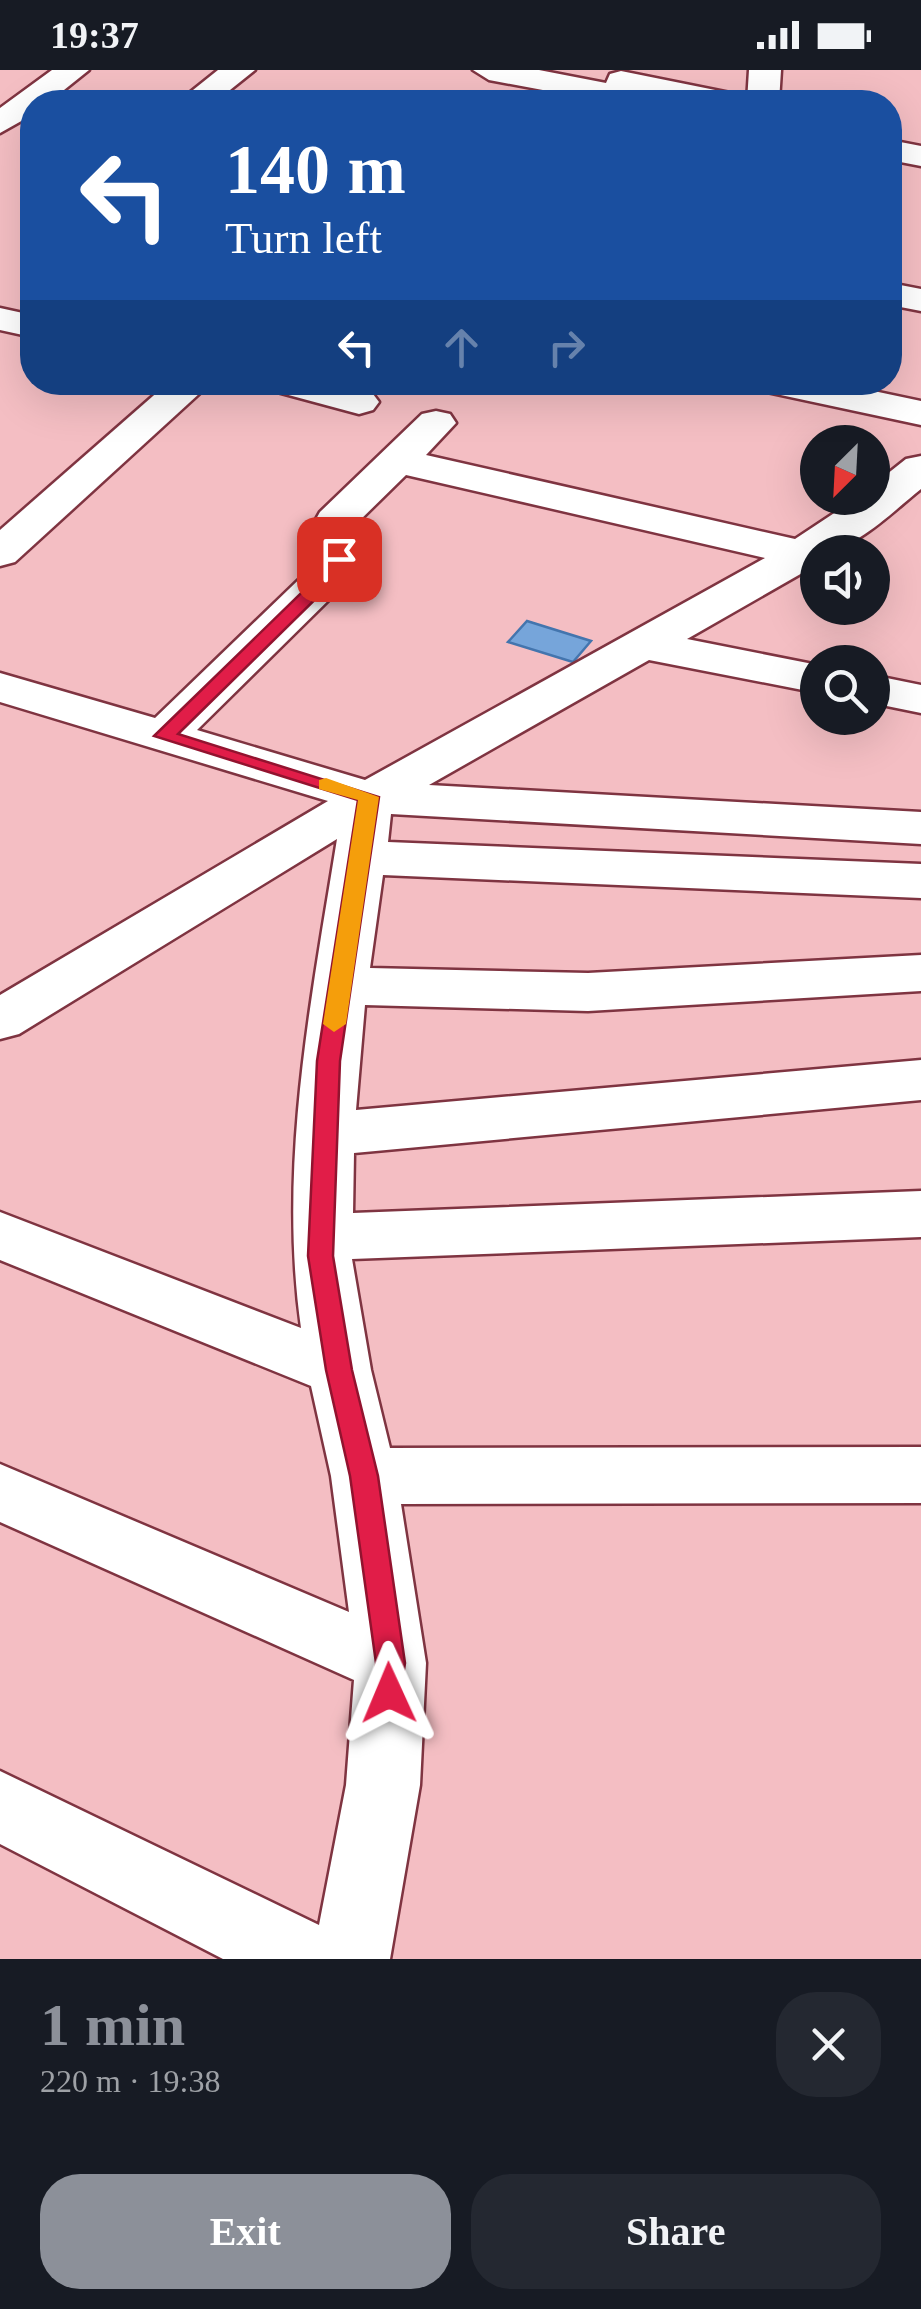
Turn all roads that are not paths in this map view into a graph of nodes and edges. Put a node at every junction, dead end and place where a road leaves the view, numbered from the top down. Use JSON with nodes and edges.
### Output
{"nodes":[{"id":1,"x":73,"y":70,"type":"edge"},
{"id":2,"x":239,"y":70,"type":"edge"},
{"id":3,"x":489,"y":70,"type":"edge"},
{"id":4,"x":564,"y":70,"type":"edge"},
{"id":5,"x":46,"y":90,"type":"edge"},
{"id":6,"x":211,"y":90,"type":"edge"},
{"id":7,"x":568,"y":90,"type":"edge"},
{"id":8,"x":666,"y":90,"type":"edge"},
{"id":9,"x":178,"y":395,"type":"edge"},
{"id":10,"x":333,"y":395,"type":"edge"},
{"id":11,"x":836,"y":395,"type":"edge"},
{"id":12,"x":359,"y":402,"type":"dead end"},
{"id":13,"x":921,"y":412,"type":"edge"},
{"id":14,"x":436,"y":423,"type":"dead end"},
{"id":15,"x":396,"y":462,"type":"junction"},
{"id":16,"x":921,"y":468,"type":"edge"},
{"id":17,"x":831,"y":535,"type":"edge"},
{"id":18,"x":0,"y":553,"type":"edge"},
{"id":19,"x":800,"y":553,"type":"edge"},
{"id":20,"x":800,"y":556,"type":"edge"},
{"id":21,"x":640,"y":644,"type":"junction"},
{"id":22,"x":800,"y":675,"type":"edge"},
{"id":23,"x":0,"y":688,"type":"edge"},
{"id":24,"x":890,"y":693,"type":"edge"},
{"id":25,"x":921,"y":699,"type":"edge"},
{"id":26,"x":164,"y":736,"type":"junction"},
{"id":27,"x":369,"y":797,"type":"junction"},
{"id":28,"x":921,"y":828,"type":"edge"},
{"id":29,"x":360,"y":857,"type":"junction"},
{"id":30,"x":921,"y":881,"type":"edge"},
{"id":31,"x":921,"y":974,"type":"edge"},
{"id":32,"x":340,"y":986,"type":"junction"},
{"id":33,"x":0,"y":1020,"type":"edge"},
{"id":34,"x":921,"y":1080,"type":"edge"},
{"id":35,"x":326,"y":1134,"type":"junction"},
{"id":36,"x":921,"y":1214,"type":"edge"},
{"id":37,"x":0,"y":1235,"type":"edge"},
{"id":38,"x":322,"y":1237,"type":"junction"},
{"id":39,"x":339,"y":1370,"type":"junction"},
{"id":40,"x":921,"y":1475,"type":"edge"},
{"id":41,"x":364,"y":1476,"type":"junction"},
{"id":42,"x":0,"y":1492,"type":"edge"},
{"id":43,"x":391,"y":1663,"type":"junction"},
{"id":44,"x":0,"y":1806,"type":"edge"},
{"id":45,"x":304,"y":1959,"type":"edge"},
{"id":46,"x":351,"y":1959,"type":"edge"}],
"edges":[{"from":1,"to":5,"type":"street"},
{"from":2,"to":6,"type":"street"},
{"from":3,"to":7,"type":"street"},
{"from":4,"to":8,"type":"street"},
{"from":9,"to":18,"type":"street"},
{"from":10,"to":12,"type":"street"},
{"from":11,"to":13,"type":"street"},
{"from":14,"to":15,"type":"street"},
{"from":15,"to":19,"type":"street"},
{"from":15,"to":26,"type":"street"},
{"from":16,"to":17,"type":"street"},
{"from":20,"to":21,"type":"street"},
{"from":21,"to":22,"type":"street"},
{"from":21,"to":27,"type":"street"},
{"from":23,"to":26,"type":"street"},
{"from":24,"to":25,"type":"street"},
{"from":26,"to":27,"type":"street"},
{"from":27,"to":28,"type":"street"},
{"from":27,"to":29,"type":"street"},
{"from":27,"to":33,"type":"street"},
{"from":29,"to":30,"type":"street"},
{"from":29,"to":32,"type":"street"},
{"from":31,"to":32,"type":"street"},
{"from":32,"to":35,"type":"street"},
{"from":34,"to":35,"type":"street"},
{"from":35,"to":38,"type":"street"},
{"from":36,"to":38,"type":"street"},
{"from":37,"to":39,"type":"street"},
{"from":38,"to":39,"type":"street"},
{"from":39,"to":41,"type":"street"},
{"from":40,"to":41,"type":"street"},
{"from":41,"to":43,"type":"street"},
{"from":42,"to":43,"type":"street"},
{"from":43,"to":46,"type":"street"},
{"from":44,"to":45,"type":"street"}]}
